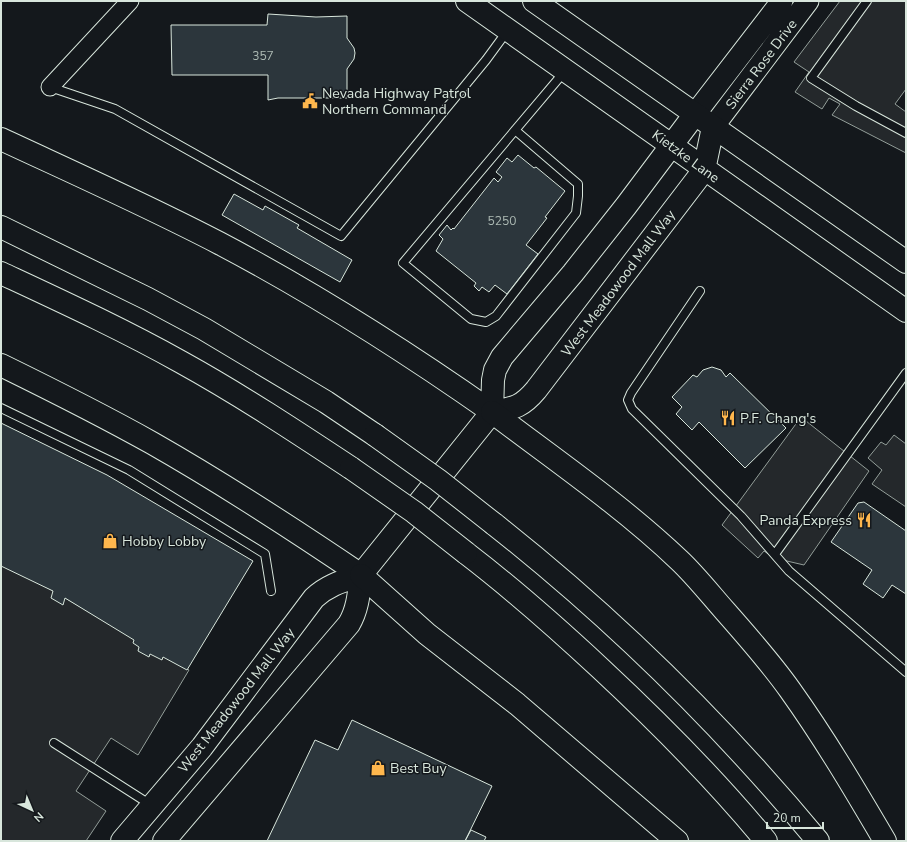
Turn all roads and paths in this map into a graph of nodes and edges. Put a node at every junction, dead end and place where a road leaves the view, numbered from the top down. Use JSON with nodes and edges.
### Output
{"nodes":[{"id":1,"x":130,"y":1,"type":"edge"},
{"id":2,"x":467,"y":1,"type":"edge"},
{"id":3,"x":534,"y":1,"type":"edge"},
{"id":4,"x":782,"y":1,"type":"edge"},
{"id":5,"x":808,"y":1,"type":"edge"},
{"id":6,"x":868,"y":1,"type":"edge"},
{"id":7,"x":508,"y":30,"type":"junction"},
{"id":8,"x":565,"y":70,"type":"junction"},
{"id":9,"x":50,"y":87,"type":"joint"},
{"id":10,"x":695,"y":114,"type":"junction"},
{"id":11,"x":713,"y":127,"type":"junction"},
{"id":12,"x":514,"y":130,"type":"junction"},
{"id":13,"x":906,"y":133,"type":"edge"},
{"id":14,"x":1,"y":138,"type":"edge"},
{"id":15,"x":670,"y":146,"type":"junction"},
{"id":16,"x":704,"y":170,"type":"junction"},
{"id":17,"x":1,"y":226,"type":"edge"},
{"id":18,"x":906,"y":262,"type":"edge"},
{"id":19,"x":1,"y":273,"type":"edge"},
{"id":20,"x":700,"y":291,"type":"dead end"},
{"id":21,"x":906,"y":312,"type":"edge"},
{"id":22,"x":1,"y":365,"type":"edge"},
{"id":23,"x":906,"y":373,"type":"edge"},
{"id":24,"x":1,"y":408,"type":"edge"},
{"id":25,"x":492,"y":412,"type":"junction"},
{"id":26,"x":775,"y":554,"type":"junction"},
{"id":27,"x":361,"y":575,"type":"junction"},
{"id":28,"x":271,"y":591,"type":"dead end"},
{"id":29,"x":906,"y":672,"type":"edge"},
{"id":30,"x":54,"y":743,"type":"dead end"},
{"id":31,"x":152,"y":806,"type":"junction"},
{"id":32,"x":122,"y":841,"type":"edge"},
{"id":33,"x":164,"y":841,"type":"edge"},
{"id":34,"x":677,"y":841,"type":"edge"},
{"id":35,"x":766,"y":841,"type":"edge"},
{"id":36,"x":818,"y":841,"type":"edge"},
{"id":37,"x":885,"y":841,"type":"edge"}],
"edges":[{"from":1,"to":9,"type":"street"},
{"from":2,"to":7,"type":"main road","name":"Kietzke Lane"},
{"from":3,"to":10,"type":"main road"},
{"from":4,"to":10,"type":"street","name":"Sierra Rose Drive"},
{"from":5,"to":11,"type":"street","name":"Sierra Rose Drive"},
{"from":6,"to":13,"type":"lane"},
{"from":7,"to":8,"type":"main road","name":"Kietzke Lane"},
{"from":7,"to":9,"type":"lane"},
{"from":8,"to":12,"type":"lane"},
{"from":8,"to":15,"type":"main road","name":"Kietzke Lane"},
{"from":10,"to":11,"type":"main road"},
{"from":10,"to":15,"type":"main road"},
{"from":11,"to":16,"type":"main road","name":"West Meadowood Mall Way"},
{"from":11,"to":18,"type":"main road"},
{"from":12,"to":12,"type":"lane"},
{"from":14,"to":25,"type":"main road"},
{"from":15,"to":16,"type":"main road","name":"Kietzke Lane"},
{"from":15,"to":25,"type":"main road"},
{"from":16,"to":21,"type":"main road","name":"Kietzke Lane"},
{"from":16,"to":25,"type":"main road","name":"West Meadowood Mall Way"},
{"from":17,"to":36,"type":"main road","bridge":true},
{"from":19,"to":35,"type":"main road","bridge":true},
{"from":20,"to":26,"type":"lane"},
{"from":22,"to":27,"type":"main road"},
{"from":23,"to":26,"type":"lane"},
{"from":24,"to":28,"type":"lane"},
{"from":25,"to":27,"type":"main road"},
{"from":25,"to":37,"type":"main road"},
{"from":26,"to":29,"type":"lane"},
{"from":27,"to":31,"type":"main road","name":"West Meadowood Mall Way"},
{"from":27,"to":33,"type":"main road"},
{"from":27,"to":34,"type":"main road"},
{"from":30,"to":31,"type":"lane"},
{"from":31,"to":32,"type":"main road","name":"West Meadowood Mall Way"}]}
